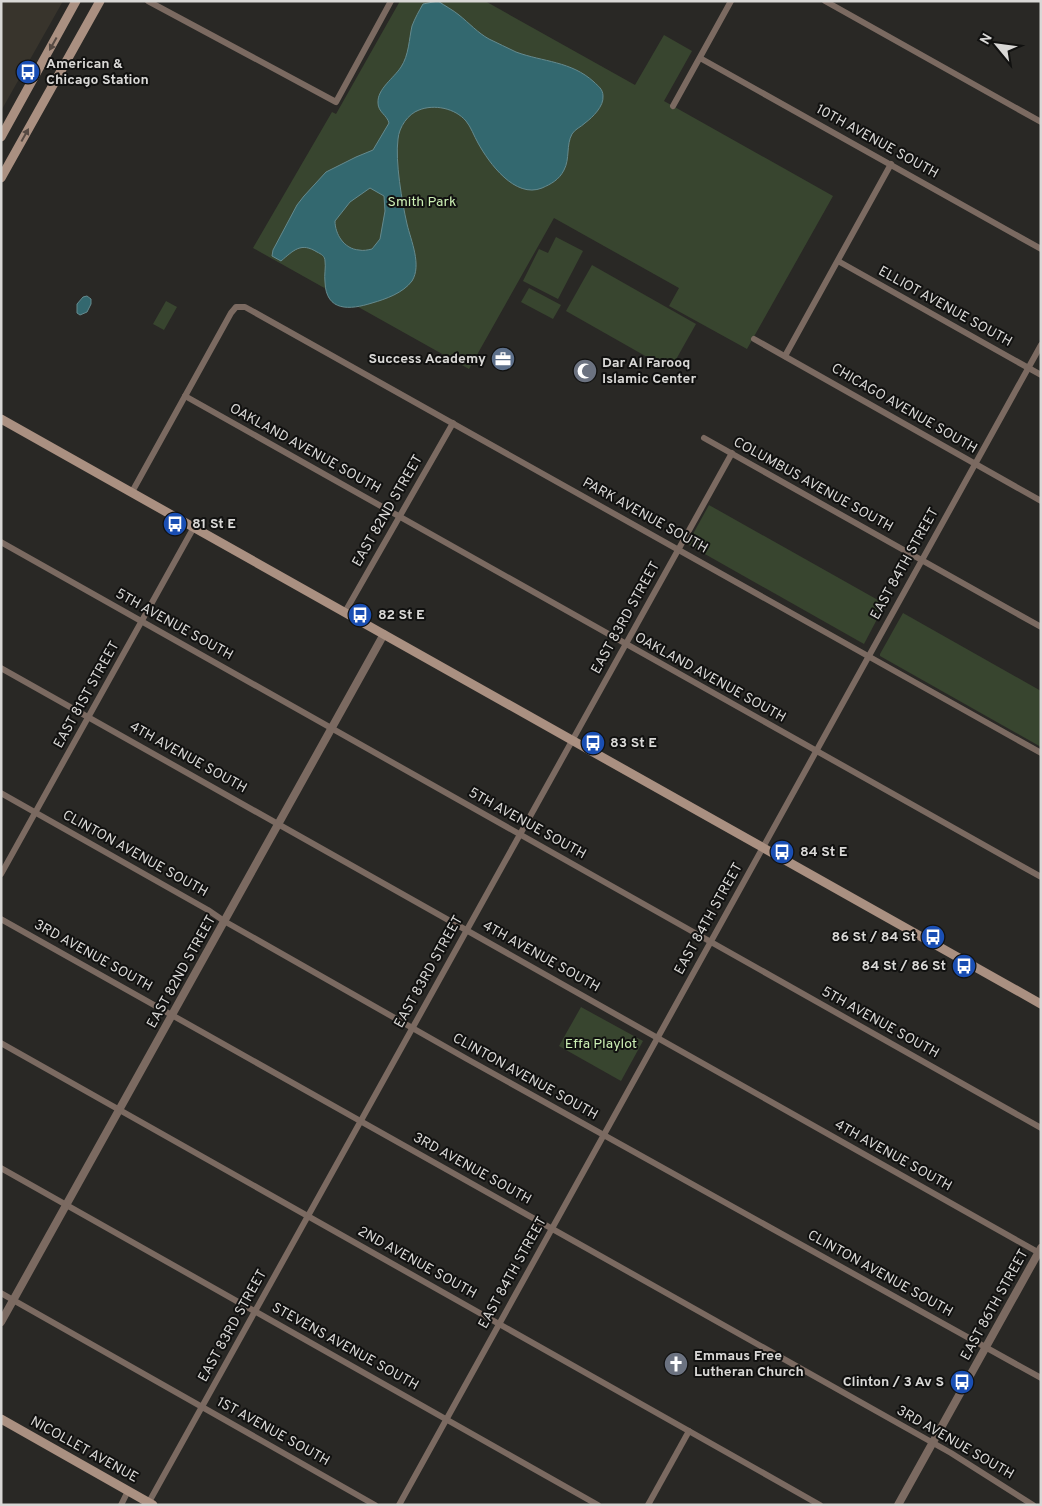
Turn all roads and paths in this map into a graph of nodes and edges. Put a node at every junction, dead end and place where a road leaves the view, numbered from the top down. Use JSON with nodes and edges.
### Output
{"nodes":[{"id":1,"x":71,"y":1,"type":"edge"},
{"id":2,"x":76,"y":1,"type":"edge"},
{"id":3,"x":100,"y":1,"type":"edge"},
{"id":4,"x":148,"y":1,"type":"edge"},
{"id":5,"x":391,"y":1,"type":"edge"},
{"id":6,"x":731,"y":1,"type":"edge"},
{"id":7,"x":825,"y":1,"type":"edge"},
{"id":8,"x":69,"y":14,"type":"junction"},
{"id":9,"x":700,"y":58,"type":"junction"},
{"id":10,"x":673,"y":106,"type":"dead end"},
{"id":11,"x":1041,"y":122,"type":"edge"},
{"id":12,"x":1,"y":136,"type":"edge"},
{"id":13,"x":891,"y":164,"type":"junction"},
{"id":14,"x":1,"y":178,"type":"edge"},
{"id":15,"x":1041,"y":249,"type":"edge"},
{"id":16,"x":838,"y":261,"type":"junction"},
{"id":17,"x":754,"y":340,"type":"dead end"},
{"id":18,"x":1041,"y":345,"type":"edge"},
{"id":19,"x":785,"y":356,"type":"junction"},
{"id":20,"x":1028,"y":368,"type":"junction"},
{"id":21,"x":1041,"y":375,"type":"edge"},
{"id":22,"x":185,"y":396,"type":"junction"},
{"id":23,"x":1,"y":419,"type":"edge"},
{"id":24,"x":453,"y":423,"type":"junction"},
{"id":25,"x":704,"y":438,"type":"dead end"},
{"id":26,"x":732,"y":453,"type":"junction"},
{"id":27,"x":975,"y":464,"type":"junction"},
{"id":28,"x":132,"y":492,"type":"junction"},
{"id":29,"x":1041,"y":502,"type":"edge"},
{"id":30,"x":399,"y":516,"type":"junction"},
{"id":31,"x":194,"y":527,"type":"junction"},
{"id":32,"x":1,"y":542,"type":"edge"},
{"id":33,"x":678,"y":549,"type":"junction"},
{"id":34,"x":922,"y":560,"type":"junction"},
{"id":35,"x":345,"y":612,"type":"junction"},
{"id":36,"x":142,"y":621,"type":"junction"},
{"id":37,"x":1041,"y":627,"type":"edge"},
{"id":38,"x":384,"y":634,"type":"junction"},
{"id":39,"x":625,"y":644,"type":"junction"},
{"id":40,"x":869,"y":656,"type":"junction"},
{"id":41,"x":1,"y":668,"type":"edge"},
{"id":42,"x":88,"y":717,"type":"junction"},
{"id":43,"x":331,"y":727,"type":"junction"},
{"id":44,"x":572,"y":740,"type":"junction"},
{"id":45,"x":816,"y":751,"type":"junction"},
{"id":46,"x":1041,"y":752,"type":"edge"},
{"id":47,"x":1,"y":793,"type":"edge"},
{"id":48,"x":35,"y":813,"type":"junction"},
{"id":49,"x":278,"y":823,"type":"junction"},
{"id":50,"x":520,"y":834,"type":"junction"},
{"id":51,"x":763,"y":847,"type":"junction"},
{"id":52,"x":1,"y":874,"type":"edge"},
{"id":53,"x":1041,"y":877,"type":"edge"},
{"id":54,"x":1,"y":919,"type":"edge"},
{"id":55,"x":224,"y":922,"type":"junction"},
{"id":56,"x":467,"y":930,"type":"junction"},
{"id":57,"x":711,"y":942,"type":"junction"},
{"id":58,"x":1041,"y":1004,"type":"edge"},
{"id":59,"x":172,"y":1014,"type":"junction"},
{"id":60,"x":412,"y":1028,"type":"junction"},
{"id":61,"x":658,"y":1038,"type":"junction"},
{"id":62,"x":1,"y":1043,"type":"edge"},
{"id":63,"x":120,"y":1109,"type":"junction"},
{"id":64,"x":361,"y":1121,"type":"junction"},
{"id":65,"x":1041,"y":1128,"type":"edge"},
{"id":66,"x":604,"y":1135,"type":"junction"},
{"id":67,"x":1,"y":1168,"type":"edge"},
{"id":68,"x":67,"y":1205,"type":"junction"},
{"id":69,"x":308,"y":1216,"type":"junction"},
{"id":70,"x":552,"y":1228,"type":"junction"},
{"id":71,"x":1040,"y":1252,"type":"edge"},
{"id":72,"x":1,"y":1294,"type":"edge"},
{"id":73,"x":13,"y":1300,"type":"junction"},
{"id":74,"x":255,"y":1311,"type":"junction"},
{"id":75,"x":1,"y":1322,"type":"edge"},
{"id":76,"x":499,"y":1324,"type":"junction"},
{"id":77,"x":986,"y":1347,"type":"junction"},
{"id":78,"x":1041,"y":1378,"type":"edge"},
{"id":79,"x":202,"y":1407,"type":"junction"},
{"id":80,"x":1,"y":1419,"type":"edge"},
{"id":81,"x":446,"y":1419,"type":"junction"},
{"id":82,"x":689,"y":1431,"type":"junction"},
{"id":83,"x":933,"y":1443,"type":"junction"},
{"id":84,"x":128,"y":1491,"type":"junction"},
{"id":85,"x":151,"y":1503,"type":"edge"},
{"id":86,"x":120,"y":1505,"type":"edge"},
{"id":87,"x":375,"y":1505,"type":"edge"},
{"id":88,"x":399,"y":1505,"type":"edge"},
{"id":89,"x":598,"y":1505,"type":"edge"},
{"id":90,"x":648,"y":1505,"type":"edge"},
{"id":91,"x":820,"y":1505,"type":"edge"},
{"id":92,"x":898,"y":1505,"type":"edge"},
{"id":93,"x":1033,"y":1505,"type":"edge"}],
"edges":[{"from":1,"to":8,"type":"main road"},
{"from":2,"to":8,"type":"main road"},
{"from":14,"to":3,"type":"main road","one_way":true},
{"from":4,"to":5,"type":"street"},
{"from":6,"to":9,"type":"street"},
{"from":7,"to":11,"type":"street"},
{"from":8,"to":12,"type":"main road","one_way":true},
{"from":9,"to":10,"type":"street"},
{"from":9,"to":13,"type":"street","name":"10TH AVENUE SOUTH"},
{"from":13,"to":15,"type":"street","name":"10TH AVENUE SOUTH"},
{"from":13,"to":16,"type":"street"},
{"from":16,"to":19,"type":"street"},
{"from":16,"to":20,"type":"street","name":"ELLIOT AVENUE SOUTH"},
{"from":17,"to":19,"type":"street","name":"CHICAGO AVENUE SOUTH"},
{"from":18,"to":20,"type":"street","name":"EAST 84TH STREET"},
{"from":19,"to":27,"type":"street","name":"CHICAGO AVENUE SOUTH"},
{"from":20,"to":21,"type":"street","name":"ELLIOT AVENUE SOUTH"},
{"from":20,"to":27,"type":"street","name":"EAST 84TH STREET"},
{"from":22,"to":24,"type":"street","name":"PARK AVENUE SOUTH"},
{"from":22,"to":28,"type":"street"},
{"from":22,"to":30,"type":"street","name":"OAKLAND AVENUE SOUTH"},
{"from":23,"to":28,"type":"main road"},
{"from":24,"to":30,"type":"street","name":"EAST 82ND STREET"},
{"from":24,"to":33,"type":"street","name":"PARK AVENUE SOUTH"},
{"from":25,"to":26,"type":"street","name":"COLUMBUS AVENUE SOUTH"},
{"from":26,"to":33,"type":"street","name":"EAST 83RD STREET"},
{"from":26,"to":34,"type":"street","name":"COLUMBUS AVENUE SOUTH"},
{"from":27,"to":29,"type":"street","name":"CHICAGO AVENUE SOUTH"},
{"from":27,"to":34,"type":"street","name":"EAST 84TH STREET"},
{"from":28,"to":31,"type":"main road"},
{"from":30,"to":35,"type":"street","name":"EAST 82ND STREET"},
{"from":30,"to":39,"type":"street","name":"OAKLAND AVENUE SOUTH"},
{"from":31,"to":35,"type":"main road"},
{"from":31,"to":36,"type":"street","name":"EAST 81ST STREET"},
{"from":32,"to":36,"type":"street","name":"5TH AVENUE SOUTH"},
{"from":33,"to":39,"type":"street","name":"EAST 83RD STREET"},
{"from":33,"to":40,"type":"street","name":"PARK AVENUE SOUTH"},
{"from":34,"to":37,"type":"street","name":"COLUMBUS AVENUE SOUTH"},
{"from":34,"to":40,"type":"street","name":"EAST 84TH STREET"},
{"from":35,"to":38,"type":"main road"},
{"from":36,"to":42,"type":"street","name":"EAST 81ST STREET"},
{"from":36,"to":43,"type":"street","name":"5TH AVENUE SOUTH"},
{"from":38,"to":43,"type":"street","name":"EAST 82ND STREET"},
{"from":38,"to":44,"type":"main road"},
{"from":39,"to":44,"type":"street","name":"EAST 83RD STREET"},
{"from":39,"to":45,"type":"street","name":"OAKLAND AVENUE SOUTH"},
{"from":40,"to":45,"type":"street","name":"EAST 84TH STREET"},
{"from":40,"to":46,"type":"street","name":"PARK AVENUE SOUTH"},
{"from":41,"to":42,"type":"street","name":"4TH AVENUE SOUTH"},
{"from":42,"to":48,"type":"street","name":"EAST 81ST STREET"},
{"from":42,"to":49,"type":"street","name":"4TH AVENUE SOUTH"},
{"from":43,"to":49,"type":"street","name":"EAST 82ND STREET"},
{"from":43,"to":50,"type":"street","name":"5TH AVENUE SOUTH"},
{"from":44,"to":50,"type":"street","name":"EAST 83RD STREET"},
{"from":44,"to":51,"type":"main road"},
{"from":45,"to":51,"type":"street","name":"EAST 84TH STREET"},
{"from":45,"to":53,"type":"street","name":"OAKLAND AVENUE SOUTH"},
{"from":47,"to":48,"type":"street","name":"CLINTON AVENUE SOUTH"},
{"from":48,"to":52,"type":"street","name":"EAST 81ST STREET"},
{"from":48,"to":55,"type":"street","name":"CLINTON AVENUE SOUTH"},
{"from":49,"to":55,"type":"street","name":"EAST 82ND STREET"},
{"from":49,"to":56,"type":"street","name":"4TH AVENUE SOUTH"},
{"from":50,"to":56,"type":"street","name":"EAST 83RD STREET"},
{"from":50,"to":57,"type":"street","name":"5TH AVENUE SOUTH"},
{"from":51,"to":57,"type":"street","name":"EAST 84TH STREET"},
{"from":51,"to":58,"type":"main road"},
{"from":54,"to":59,"type":"street","name":"3RD AVENUE SOUTH"},
{"from":55,"to":59,"type":"street","name":"EAST 82ND STREET"},
{"from":55,"to":60,"type":"street","name":"CLINTON AVENUE SOUTH"},
{"from":56,"to":60,"type":"street","name":"EAST 83RD STREET"},
{"from":56,"to":61,"type":"street","name":"4TH AVENUE SOUTH"},
{"from":57,"to":61,"type":"street","name":"EAST 84TH STREET"},
{"from":57,"to":65,"type":"street","name":"5TH AVENUE SOUTH"},
{"from":59,"to":63,"type":"street","name":"EAST 82ND STREET"},
{"from":59,"to":64,"type":"street","name":"3RD AVENUE SOUTH"},
{"from":60,"to":64,"type":"street","name":"EAST 83RD STREET"},
{"from":60,"to":66,"type":"street","name":"CLINTON AVENUE SOUTH"},
{"from":61,"to":66,"type":"street","name":"EAST 84TH STREET"},
{"from":61,"to":71,"type":"street","name":"4TH AVENUE SOUTH"},
{"from":62,"to":63,"type":"street","name":"2ND AVENUE SOUTH"},
{"from":63,"to":68,"type":"street","name":"EAST 82ND STREET"},
{"from":63,"to":69,"type":"street","name":"2ND AVENUE SOUTH"},
{"from":64,"to":69,"type":"street","name":"EAST 83RD STREET"},
{"from":64,"to":70,"type":"street","name":"3RD AVENUE SOUTH"},
{"from":66,"to":70,"type":"street","name":"EAST 84TH STREET"},
{"from":66,"to":77,"type":"street","name":"CLINTON AVENUE SOUTH"},
{"from":67,"to":68,"type":"street","name":"STEVENS AVENUE SOUTH"},
{"from":68,"to":73,"type":"street","name":"EAST 82ND STREET"},
{"from":68,"to":74,"type":"street","name":"STEVENS AVENUE SOUTH"},
{"from":69,"to":74,"type":"street","name":"EAST 83RD STREET"},
{"from":69,"to":76,"type":"street","name":"2ND AVENUE SOUTH"},
{"from":70,"to":76,"type":"street","name":"EAST 84TH STREET"},
{"from":70,"to":83,"type":"street","name":"3RD AVENUE SOUTH"},
{"from":71,"to":77,"type":"street","name":"EAST 86TH STREET"},
{"from":72,"to":73,"type":"street","name":"1ST AVENUE SOUTH"},
{"from":73,"to":75,"type":"street","name":"EAST 82ND STREET"},
{"from":73,"to":79,"type":"street","name":"1ST AVENUE SOUTH"},
{"from":74,"to":79,"type":"street","name":"EAST 83RD STREET"},
{"from":74,"to":81,"type":"street","name":"STEVENS AVENUE SOUTH"},
{"from":76,"to":81,"type":"street","name":"EAST 84TH STREET"},
{"from":76,"to":82,"type":"street","name":"2ND AVENUE SOUTH"},
{"from":77,"to":78,"type":"street","name":"CLINTON AVENUE SOUTH"},
{"from":77,"to":83,"type":"street","name":"EAST 86TH STREET"},
{"from":79,"to":85,"type":"street","name":"EAST 83RD STREET"},
{"from":79,"to":87,"type":"street","name":"1ST AVENUE SOUTH"},
{"from":80,"to":84,"type":"main road","name":"NICOLLET AVENUE"},
{"from":81,"to":88,"type":"street","name":"EAST 84TH STREET"},
{"from":81,"to":89,"type":"street","name":"STEVENS AVENUE SOUTH"},
{"from":82,"to":90,"type":"street"},
{"from":82,"to":91,"type":"street","name":"2ND AVENUE SOUTH"},
{"from":83,"to":92,"type":"street","name":"EAST 86TH STREET"},
{"from":83,"to":93,"type":"street","name":"3RD AVENUE SOUTH"},
{"from":84,"to":85,"type":"main road","name":"NICOLLET AVENUE"},
{"from":84,"to":86,"type":"street"}]}
